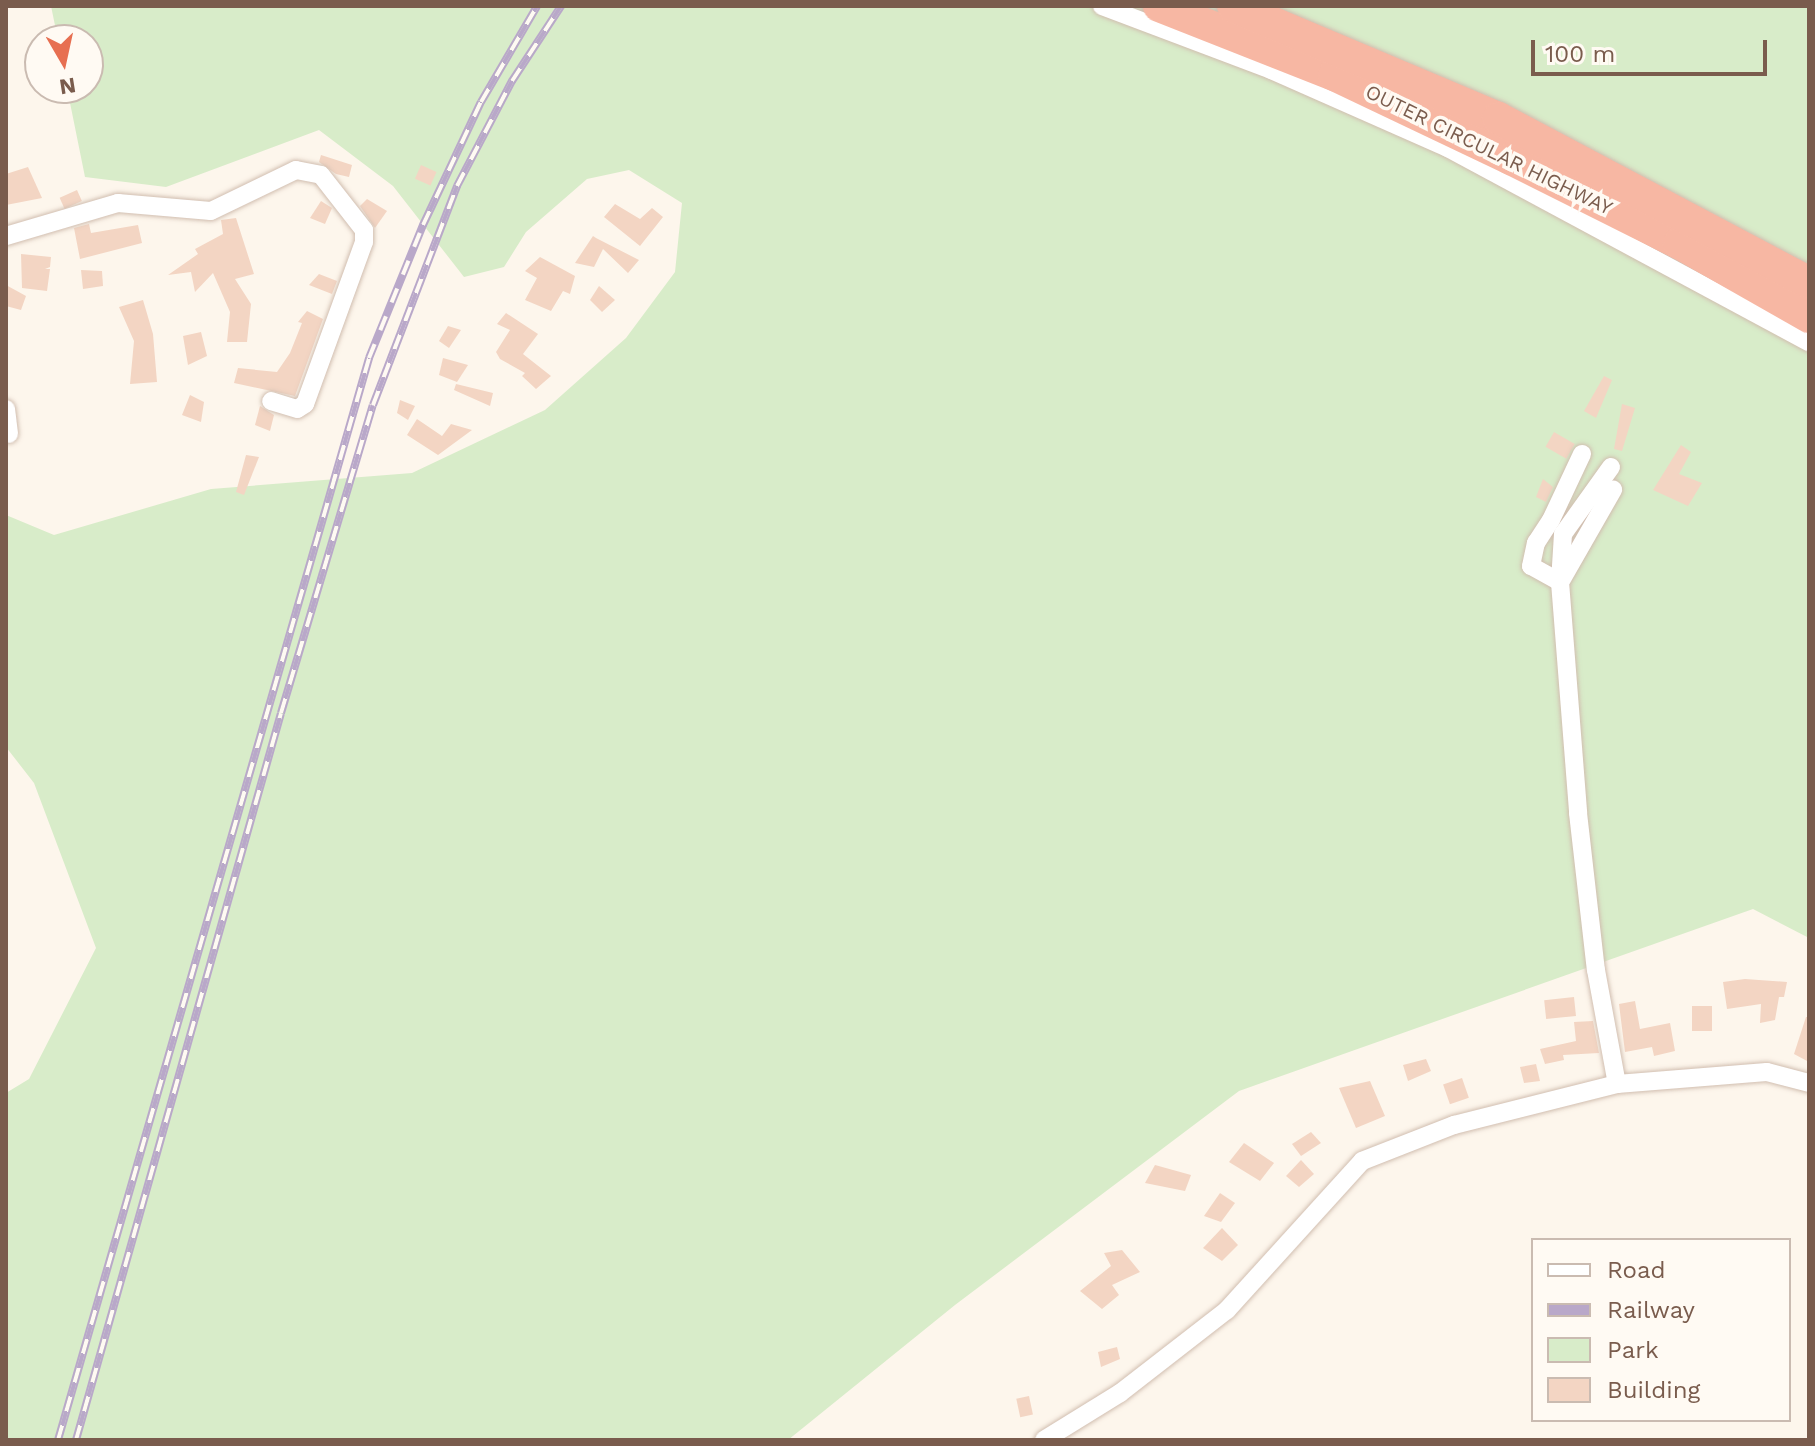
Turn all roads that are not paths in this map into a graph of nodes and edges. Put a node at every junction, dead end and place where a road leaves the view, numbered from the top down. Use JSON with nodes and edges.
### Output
{"nodes":[{"id":1,"x":1102,"y":6,"type":"edge"},
{"id":2,"x":1159,"y":6,"type":"edge"},
{"id":3,"x":1233,"y":6,"type":"edge"},
{"id":4,"x":6,"y":236,"type":"edge"},
{"id":5,"x":1809,"y":283,"type":"edge"},
{"id":6,"x":1809,"y":317,"type":"edge"},
{"id":7,"x":1809,"y":342,"type":"edge"},
{"id":8,"x":271,"y":401,"type":"dead end"},
{"id":9,"x":6,"y":409,"type":"edge"},
{"id":10,"x":9,"y":434,"type":"dead end"},
{"id":11,"x":1582,"y":454,"type":"dead end"},
{"id":12,"x":1611,"y":467,"type":"dead end"},
{"id":13,"x":1613,"y":490,"type":"dead end"},
{"id":14,"x":1560,"y":582,"type":"junction"},
{"id":15,"x":1809,"y":1083,"type":"edge"},
{"id":16,"x":1617,"y":1084,"type":"junction"},
{"id":17,"x":1044,"y":1440,"type":"edge"}],
"edges":[{"from":1,"to":7,"type":"street"},
{"from":2,"to":6,"type":"highway","name":"OUTER CIRCULAR HIGHWAY"},
{"from":3,"to":5,"type":"highway","name":"OUTER CIRCULAR HIGHWAY"},
{"from":4,"to":8,"type":"street"},
{"from":9,"to":10,"type":"street"},
{"from":11,"to":14,"type":"street"},
{"from":12,"to":14,"type":"street"},
{"from":13,"to":14,"type":"street"},
{"from":14,"to":16,"type":"street"},
{"from":15,"to":16,"type":"street"},
{"from":16,"to":17,"type":"street"}]}
